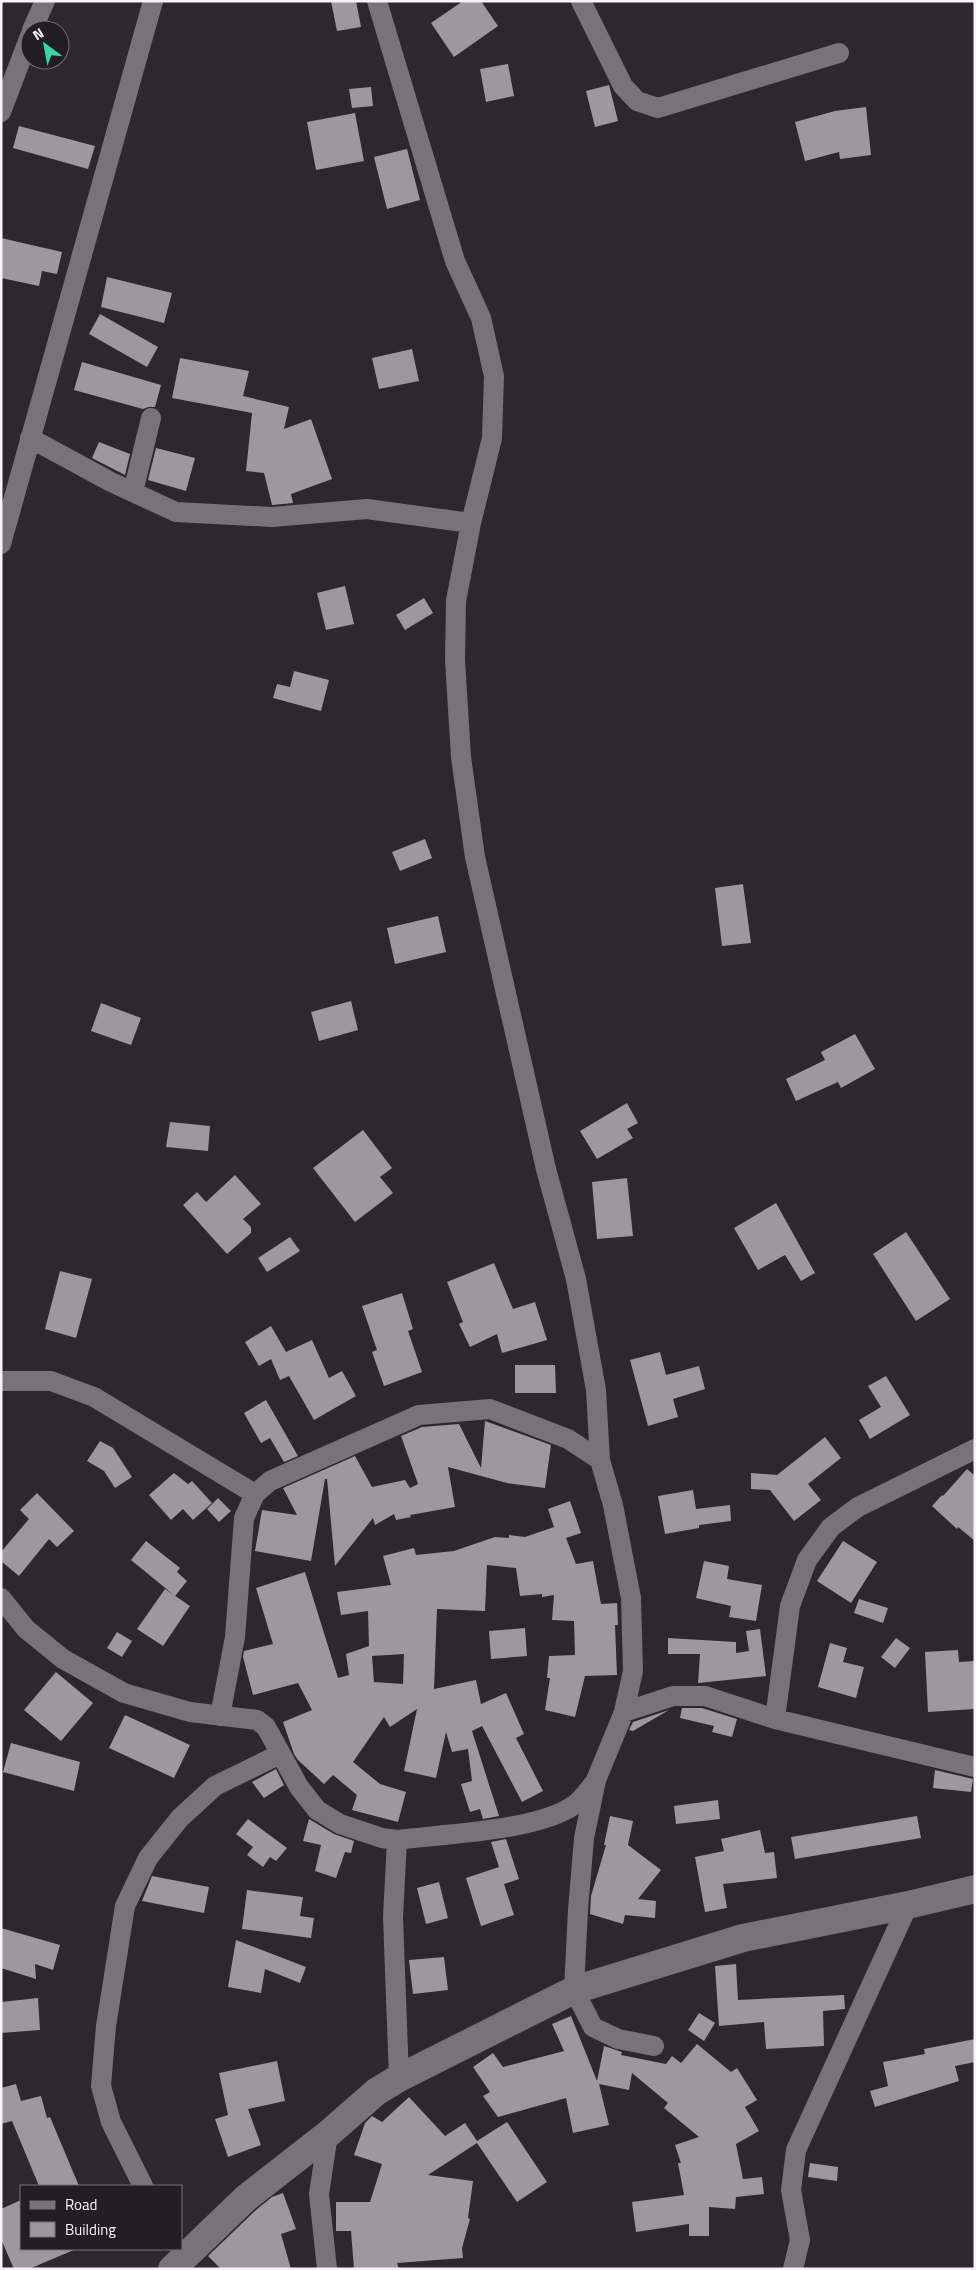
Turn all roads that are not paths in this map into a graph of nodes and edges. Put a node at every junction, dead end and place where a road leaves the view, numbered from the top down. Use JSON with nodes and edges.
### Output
{"nodes":[{"id":1,"x":45,"y":1,"type":"edge"},
{"id":2,"x":153,"y":1,"type":"edge"},
{"id":3,"x":377,"y":1,"type":"edge"},
{"id":4,"x":581,"y":1,"type":"edge"},
{"id":5,"x":36,"y":20,"type":"edge"},
{"id":6,"x":839,"y":53,"type":"dead end"},
{"id":7,"x":20,"y":62,"type":"edge"},
{"id":8,"x":1,"y":112,"type":"edge"},
{"id":9,"x":151,"y":418,"type":"dead end"},
{"id":10,"x":30,"y":438,"type":"junction"},
{"id":11,"x":132,"y":492,"type":"junction"},
{"id":12,"x":471,"y":523,"type":"junction"},
{"id":13,"x":1,"y":544,"type":"edge"},
{"id":14,"x":1,"y":1381,"type":"edge"},
{"id":15,"x":975,"y":1449,"type":"edge"},
{"id":16,"x":600,"y":1460,"type":"junction"},
{"id":17,"x":255,"y":1494,"type":"junction"},
{"id":18,"x":1,"y":1598,"type":"edge"},
{"id":19,"x":624,"y":1712,"type":"junction"},
{"id":20,"x":220,"y":1716,"type":"junction"},
{"id":21,"x":776,"y":1719,"type":"junction"},
{"id":22,"x":280,"y":1754,"type":"junction"},
{"id":23,"x":975,"y":1768,"type":"edge"},
{"id":24,"x":596,"y":1780,"type":"junction"},
{"id":25,"x":397,"y":1840,"type":"junction"},
{"id":26,"x":975,"y":1889,"type":"edge"},
{"id":27,"x":908,"y":1905,"type":"junction"},
{"id":28,"x":574,"y":1990,"type":"junction"},
{"id":29,"x":654,"y":2046,"type":"dead end"},
{"id":30,"x":399,"y":2078,"type":"junction"},
{"id":31,"x":328,"y":2134,"type":"junction"},
{"id":32,"x":142,"y":2185,"type":"edge"},
{"id":33,"x":178,"y":2258,"type":"edge"},
{"id":34,"x":327,"y":2269,"type":"edge"},
{"id":35,"x":793,"y":2269,"type":"edge"}],
"edges":[{"from":1,"to":5,"type":"street"},
{"from":2,"to":10,"type":"street"},
{"from":3,"to":12,"type":"street"},
{"from":4,"to":6,"type":"street"},
{"from":7,"to":8,"type":"street"},
{"from":9,"to":11,"type":"street"},
{"from":10,"to":11,"type":"street"},
{"from":10,"to":13,"type":"street"},
{"from":11,"to":12,"type":"street"},
{"from":12,"to":16,"type":"street"},
{"from":14,"to":17,"type":"street"},
{"from":15,"to":21,"type":"street"},
{"from":16,"to":17,"type":"street"},
{"from":16,"to":19,"type":"street"},
{"from":17,"to":20,"type":"street"},
{"from":18,"to":20,"type":"street"},
{"from":19,"to":21,"type":"street"},
{"from":19,"to":24,"type":"street"},
{"from":20,"to":22,"type":"street"},
{"from":21,"to":23,"type":"street"},
{"from":22,"to":25,"type":"street"},
{"from":22,"to":32,"type":"street"},
{"from":24,"to":25,"type":"street"},
{"from":24,"to":28,"type":"street"},
{"from":25,"to":30,"type":"street"},
{"from":26,"to":27,"type":"street"},
{"from":27,"to":28,"type":"street"},
{"from":27,"to":35,"type":"street"},
{"from":28,"to":29,"type":"street"},
{"from":28,"to":30,"type":"street"},
{"from":30,"to":31,"type":"street"},
{"from":31,"to":33,"type":"street"},
{"from":31,"to":34,"type":"street"}]}
